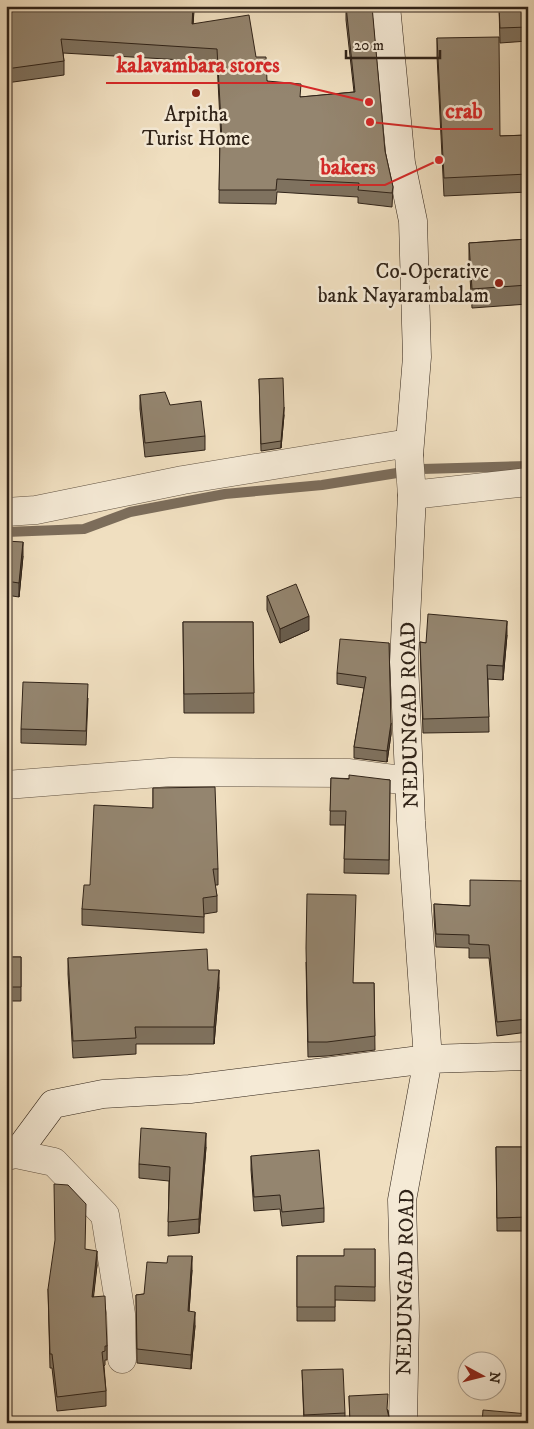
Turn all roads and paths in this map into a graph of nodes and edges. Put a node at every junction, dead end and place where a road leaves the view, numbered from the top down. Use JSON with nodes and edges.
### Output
{"nodes":[{"id":1,"x":386,"y":6,"type":"edge"},
{"id":2,"x":409,"y":449,"type":"junction"},
{"id":3,"x":528,"y":482,"type":"edge"},
{"id":4,"x":412,"y":495,"type":"junction"},
{"id":5,"x":6,"y":512,"type":"edge"},
{"id":6,"x":409,"y":781,"type":"junction"},
{"id":7,"x":6,"y":785,"type":"edge"},
{"id":8,"x":528,"y":1056,"type":"edge"},
{"id":9,"x":428,"y":1060,"type":"junction"},
{"id":10,"x":11,"y":1155,"type":"edge"},
{"id":11,"x":122,"y":1359,"type":"dead end"},
{"id":12,"x":403,"y":1423,"type":"edge"}],
"edges":[{"from":1,"to":2,"type":"street","name":"NEDUNGAD ROAD"},
{"from":2,"to":4,"type":"street","name":"NEDUNGAD ROAD"},
{"from":2,"to":5,"type":"street"},
{"from":3,"to":4,"type":"street"},
{"from":4,"to":6,"type":"street","name":"NEDUNGAD ROAD"},
{"from":6,"to":7,"type":"street"},
{"from":6,"to":9,"type":"street","name":"NEDUNGAD ROAD"},
{"from":8,"to":9,"type":"street"},
{"from":9,"to":10,"type":"street"},
{"from":9,"to":12,"type":"street","name":"NEDUNGAD ROAD"},
{"from":10,"to":11,"type":"street"}]}
